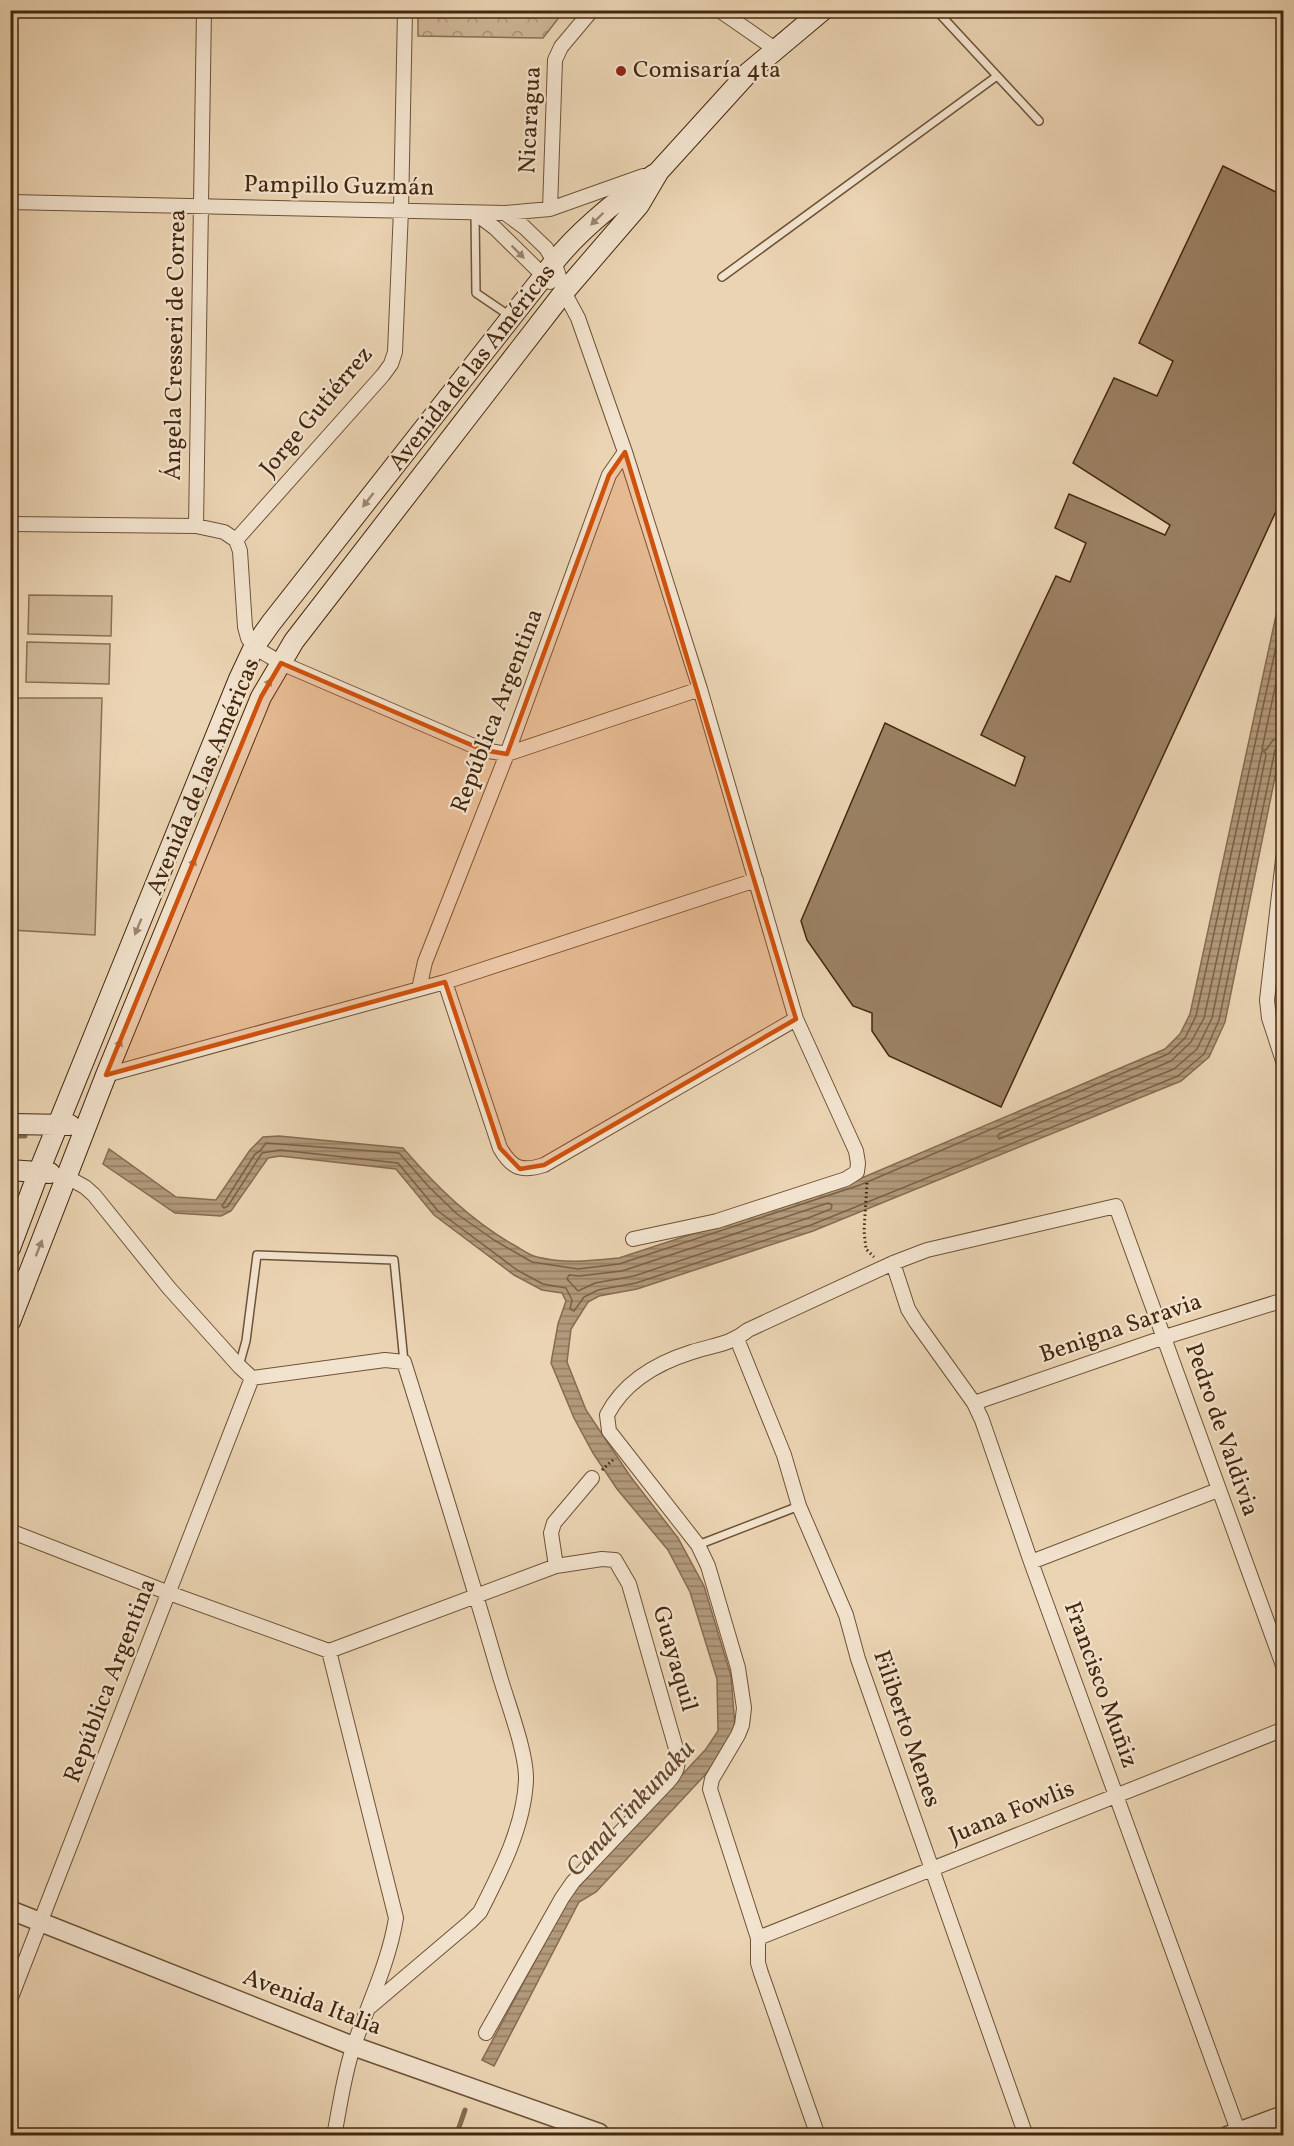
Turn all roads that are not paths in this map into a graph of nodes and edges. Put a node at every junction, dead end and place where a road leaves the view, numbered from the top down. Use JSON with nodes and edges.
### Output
{"nodes":[{"id":1,"x":204,"y":10,"type":"edge"},
{"id":2,"x":405,"y":10,"type":"edge"},
{"id":3,"x":592,"y":10,"type":"edge"},
{"id":4,"x":719,"y":10,"type":"edge"},
{"id":5,"x":823,"y":10,"type":"edge"},
{"id":6,"x":936,"y":10,"type":"edge"},
{"id":7,"x":775,"y":49,"type":"junction"},
{"id":8,"x":998,"y":76,"type":"junction"},
{"id":9,"x":1039,"y":121,"type":"dead end"},
{"id":10,"x":660,"y":171,"type":"junction"},
{"id":11,"x":10,"y":201,"type":"edge"},
{"id":12,"x":200,"y":207,"type":"junction"},
{"id":13,"x":550,"y":209,"type":"junction"},
{"id":14,"x":401,"y":210,"type":"junction"},
{"id":15,"x":475,"y":213,"type":"junction"},
{"id":16,"x":505,"y":213,"type":"junction"},
{"id":17,"x":549,"y":269,"type":"junction"},
{"id":18,"x":722,"y":277,"type":"dead end"},
{"id":19,"x":564,"y":292,"type":"junction"},
{"id":20,"x":512,"y":317,"type":"junction"},
{"id":21,"x":625,"y":452,"type":"junction"},
{"id":22,"x":10,"y":524,"type":"edge"},
{"id":23,"x":196,"y":526,"type":"junction"},
{"id":24,"x":237,"y":540,"type":"junction"},
{"id":25,"x":254,"y":647,"type":"junction"},
{"id":26,"x":281,"y":663,"type":"junction"},
{"id":27,"x":700,"y":689,"type":"junction"},
{"id":28,"x":507,"y":754,"type":"junction"},
{"id":29,"x":1284,"y":852,"type":"edge"},
{"id":30,"x":756,"y":880,"type":"junction"},
{"id":31,"x":445,"y":982,"type":"junction"},
{"id":32,"x":419,"y":989,"type":"junction"},
{"id":33,"x":796,"y":1019,"type":"junction"},
{"id":34,"x":1284,"y":1064,"type":"edge"},
{"id":35,"x":106,"y":1075,"type":"junction"},
{"id":36,"x":10,"y":1124,"type":"edge"},
{"id":37,"x":87,"y":1124,"type":"junction"},
{"id":38,"x":58,"y":1125,"type":"junction"},
{"id":39,"x":10,"y":1170,"type":"edge"},
{"id":40,"x":39,"y":1171,"type":"junction"},
{"id":41,"x":67,"y":1177,"type":"junction"},
{"id":42,"x":633,"y":1239,"type":"dead end"},
{"id":43,"x":10,"y":1248,"type":"edge"},
{"id":44,"x":889,"y":1265,"type":"junction"},
{"id":45,"x":1284,"y":1300,"type":"edge"},
{"id":46,"x":10,"y":1322,"type":"edge"},
{"id":47,"x":1165,"y":1337,"type":"junction"},
{"id":48,"x":737,"y":1339,"type":"junction"},
{"id":49,"x":404,"y":1362,"type":"junction"},
{"id":50,"x":239,"y":1366,"type":"junction"},
{"id":51,"x":252,"y":1378,"type":"junction"},
{"id":52,"x":974,"y":1403,"type":"junction"},
{"id":53,"x":596,"y":1475,"type":"road end"},
{"id":54,"x":1218,"y":1490,"type":"junction"},
{"id":55,"x":799,"y":1506,"type":"junction"},
{"id":56,"x":10,"y":1531,"type":"edge"},
{"id":57,"x":698,"y":1545,"type":"junction"},
{"id":58,"x":1031,"y":1562,"type":"junction"},
{"id":59,"x":556,"y":1566,"type":"junction"},
{"id":60,"x":169,"y":1593,"type":"junction"},
{"id":61,"x":477,"y":1597,"type":"junction"},
{"id":62,"x":329,"y":1651,"type":"junction"},
{"id":63,"x":1284,"y":1668,"type":"edge"},
{"id":64,"x":1284,"y":1729,"type":"edge"},
{"id":65,"x":1117,"y":1794,"type":"junction"},
{"id":66,"x":931,"y":1871,"type":"junction"},
{"id":67,"x":10,"y":1910,"type":"edge"},
{"id":68,"x":42,"y":1922,"type":"junction"},
{"id":69,"x":758,"y":1938,"type":"junction"},
{"id":70,"x":10,"y":2000,"type":"edge"},
{"id":71,"x":370,"y":2007,"type":"junction"},
{"id":72,"x":486,"y":2033,"type":"dead end"},
{"id":73,"x":353,"y":2046,"type":"junction"},
{"id":74,"x":1284,"y":2115,"type":"edge"},
{"id":75,"x":1235,"y":2134,"type":"edge"},
{"id":76,"x":604,"y":2135,"type":"edge"},
{"id":77,"x":334,"y":2136,"type":"edge"},
{"id":78,"x":818,"y":2136,"type":"edge"},
{"id":79,"x":1026,"y":2136,"type":"edge"}],
"edges":[{"from":1,"to":12,"type":"street","name":"Ángela Cresseri de Correa"},
{"from":2,"to":14,"type":"street","name":"Jorge Gutiérrez"},
{"from":3,"to":13,"type":"street","name":"Nicaragua"},
{"from":4,"to":7,"type":"street"},
{"from":5,"to":7,"type":"main road","name":"Avenida de las Américas"},
{"from":6,"to":8,"type":"lane"},
{"from":7,"to":10,"type":"main road","name":"Avenida de las Américas"},
{"from":8,"to":9,"type":"lane"},
{"from":8,"to":18,"type":"lane"},
{"from":10,"to":13,"type":"street","name":"Pampillo Guzmán"},
{"from":10,"to":17,"type":"main road","name":"Avenida de las Américas","one_way":true},
{"from":10,"to":19,"type":"main road","name":"Avenida de las Américas"},
{"from":11,"to":12,"type":"street","name":"Pampillo Guzmán"},
{"from":12,"to":14,"type":"street","name":"Pampillo Guzmán"},
{"from":12,"to":23,"type":"street","name":"Ángela Cresseri de Correa"},
{"from":13,"to":16,"type":"street","name":"Pampillo Guzmán"},
{"from":14,"to":15,"type":"street","name":"Pampillo Guzmán"},
{"from":14,"to":24,"type":"street","name":"Jorge Gutiérrez"},
{"from":15,"to":16,"type":"street","name":"Pampillo Guzmán"},
{"from":15,"to":17,"type":"street","one_way":true},
{"from":15,"to":20,"type":"lane"},
{"from":16,"to":17,"type":"street"},
{"from":17,"to":19,"type":"street"},
{"from":17,"to":19,"type":"street"},
{"from":17,"to":20,"type":"main road","name":"Avenida de las Américas"},
{"from":19,"to":21,"type":"street"},
{"from":19,"to":26,"type":"main road","name":"Avenida de las Américas"},
{"from":20,"to":25,"type":"main road","name":"Avenida de las Américas","one_way":true},
{"from":21,"to":27,"type":"street"},
{"from":21,"to":28,"type":"street","name":"República Argentina"},
{"from":22,"to":23,"type":"street"},
{"from":23,"to":24,"type":"street"},
{"from":24,"to":25,"type":"street"},
{"from":25,"to":26,"type":"street"},
{"from":25,"to":38,"type":"main road","name":"Avenida de las Américas","one_way":true},
{"from":26,"to":28,"type":"street"},
{"from":35,"to":26,"type":"main road","name":"Avenida de las Américas","one_way":true},
{"from":27,"to":28,"type":"street"},
{"from":27,"to":30,"type":"street"},
{"from":28,"to":32,"type":"street","name":"República Argentina"},
{"from":29,"to":34,"type":"street"},
{"from":30,"to":31,"type":"street"},
{"from":30,"to":33,"type":"street"},
{"from":31,"to":32,"type":"street"},
{"from":31,"to":33,"type":"street"},
{"from":32,"to":35,"type":"street"},
{"from":33,"to":42,"type":"street"},
{"from":35,"to":37,"type":"main road","name":"Avenida de las Américas"},
{"from":36,"to":38,"type":"main road"},
{"from":37,"to":38,"type":"main road"},
{"from":37,"to":41,"type":"main road","name":"Avenida de las Américas"},
{"from":38,"to":40,"type":"main road","name":"Avenida de las Américas"},
{"from":39,"to":40,"type":"main road"},
{"from":40,"to":41,"type":"main road"},
{"from":40,"to":43,"type":"main road","name":"Avenida de las Américas"},
{"from":46,"to":41,"type":"main road","name":"Avenida de las Américas","one_way":true},
{"from":41,"to":50,"type":"street"},
{"from":44,"to":47,"type":"street","name":"Pedro de Valdivia"},
{"from":44,"to":48,"type":"street"},
{"from":44,"to":52,"type":"street","name":"Francisco Muñiz"},
{"from":45,"to":47,"type":"street","name":"Benigna Saravia"},
{"from":47,"to":52,"type":"street","name":"Benigna Saravia"},
{"from":47,"to":54,"type":"street","name":"Pedro de Valdivia"},
{"from":48,"to":55,"type":"street","name":"Filiberto Menes"},
{"from":48,"to":57,"type":"street"},
{"from":49,"to":50,"type":"lane"},
{"from":49,"to":51,"type":"street"},
{"from":49,"to":61,"type":"street"},
{"from":50,"to":51,"type":"street"},
{"from":51,"to":60,"type":"street","name":"República Argentina"},
{"from":52,"to":58,"type":"street","name":"Francisco Muñiz"},
{"from":53,"to":59,"type":"street"},
{"from":54,"to":58,"type":"street"},
{"from":54,"to":63,"type":"street","name":"Pedro de Valdivia"},
{"from":55,"to":57,"type":"lane"},
{"from":55,"to":66,"type":"street","name":"Filiberto Menes"},
{"from":56,"to":60,"type":"street"},
{"from":57,"to":69,"type":"street"},
{"from":58,"to":65,"type":"street","name":"Francisco Muñiz"},
{"from":59,"to":61,"type":"street"},
{"from":59,"to":72,"type":"street","name":"Guayaquil"},
{"from":60,"to":62,"type":"street"},
{"from":60,"to":68,"type":"street","name":"República Argentina"},
{"from":61,"to":62,"type":"street"},
{"from":61,"to":71,"type":"street"},
{"from":62,"to":71,"type":"street"},
{"from":64,"to":65,"type":"street","name":"Juana Fowlis"},
{"from":65,"to":66,"type":"street","name":"Juana Fowlis"},
{"from":65,"to":75,"type":"street","name":"Francisco Muñiz"},
{"from":66,"to":69,"type":"street","name":"Juana Fowlis"},
{"from":66,"to":79,"type":"street","name":"Filiberto Menes"},
{"from":67,"to":68,"type":"street","name":"Avenida Italia"},
{"from":68,"to":70,"type":"street","name":"República Argentina"},
{"from":68,"to":73,"type":"street","name":"Avenida Italia"},
{"from":69,"to":78,"type":"street"},
{"from":71,"to":73,"type":"street"},
{"from":73,"to":76,"type":"street","name":"Avenida Italia"},
{"from":73,"to":77,"type":"street"},
{"from":74,"to":75,"type":"street"}]}
